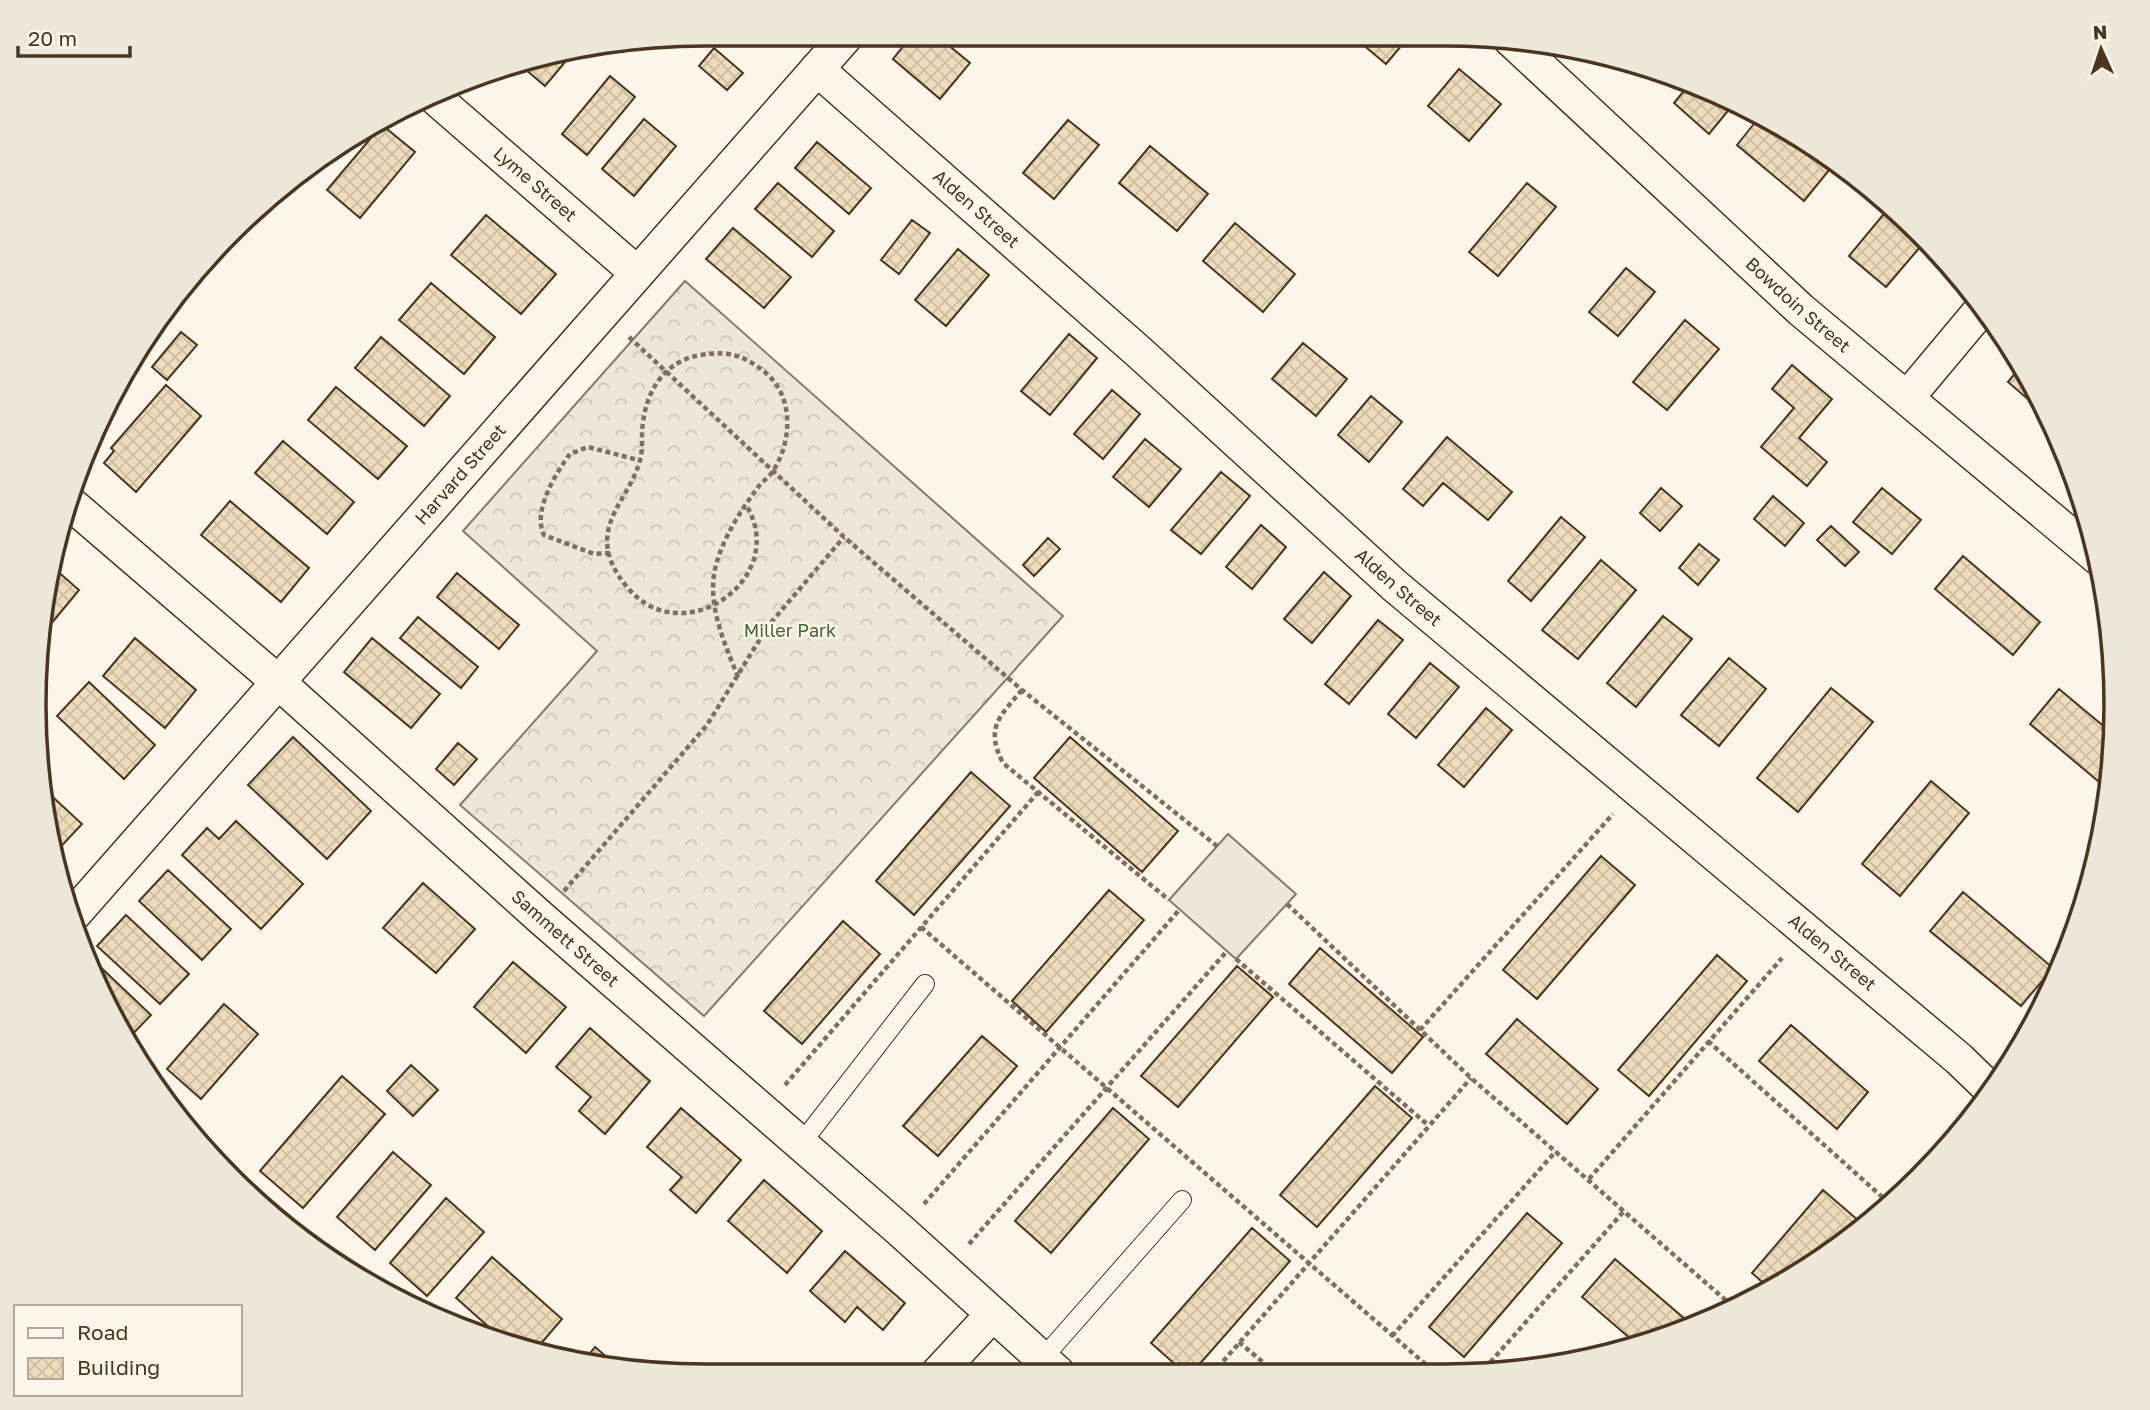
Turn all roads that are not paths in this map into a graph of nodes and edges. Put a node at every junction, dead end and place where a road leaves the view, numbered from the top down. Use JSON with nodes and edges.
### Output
{"nodes":[{"id":1,"x":837,"y":46,"type":"edge"},
{"id":2,"x":1550,"y":57,"type":"edge"},
{"id":3,"x":817,"y":69,"type":"junction"},
{"id":4,"x":440,"y":102,"type":"edge"},
{"id":5,"x":637,"y":273,"type":"junction"},
{"id":6,"x":1976,"y":315,"type":"edge"},
{"id":7,"x":1907,"y":398,"type":"junction"},
{"id":8,"x":75,"y":509,"type":"edge"},
{"id":9,"x":2085,"y":547,"type":"edge"},
{"id":10,"x":277,"y":681,"type":"junction"},
{"id":11,"x":78,"y":910,"type":"edge"},
{"id":12,"x":925,"y":984,"type":"dead end"},
{"id":13,"x":1984,"y":1083,"type":"edge"},
{"id":14,"x":800,"y":1145,"type":"junction"},
{"id":15,"x":1182,"y":1200,"type":"dead end"},
{"id":16,"x":992,"y":1315,"type":"junction"},
{"id":17,"x":946,"y":1364,"type":"edge"},
{"id":18,"x":1048,"y":1364,"type":"edge"},
{"id":19,"x":1052,"y":1364,"type":"edge"}],
"edges":[{"from":1,"to":3,"type":"street","name":"Harvard Street"},
{"from":2,"to":7,"type":"street","name":"Bowdoin Street"},
{"from":3,"to":5,"type":"street","name":"Harvard Street"},
{"from":3,"to":13,"type":"street","name":"Alden Street"},
{"from":4,"to":5,"type":"street","name":"Lyme Street"},
{"from":5,"to":10,"type":"street","name":"Harvard Street"},
{"from":6,"to":7,"type":"street"},
{"from":7,"to":9,"type":"street","name":"Bowdoin Street"},
{"from":8,"to":10,"type":"street","name":"Sammett Street"},
{"from":10,"to":11,"type":"street","name":"Harvard Street"},
{"from":10,"to":14,"type":"street","name":"Sammett Street"},
{"from":12,"to":14,"type":"lane"},
{"from":14,"to":16,"type":"street","name":"Sammett Street"},
{"from":15,"to":19,"type":"lane"},
{"from":16,"to":17,"type":"street"},
{"from":16,"to":18,"type":"street","name":"Sammett Street"}]}
